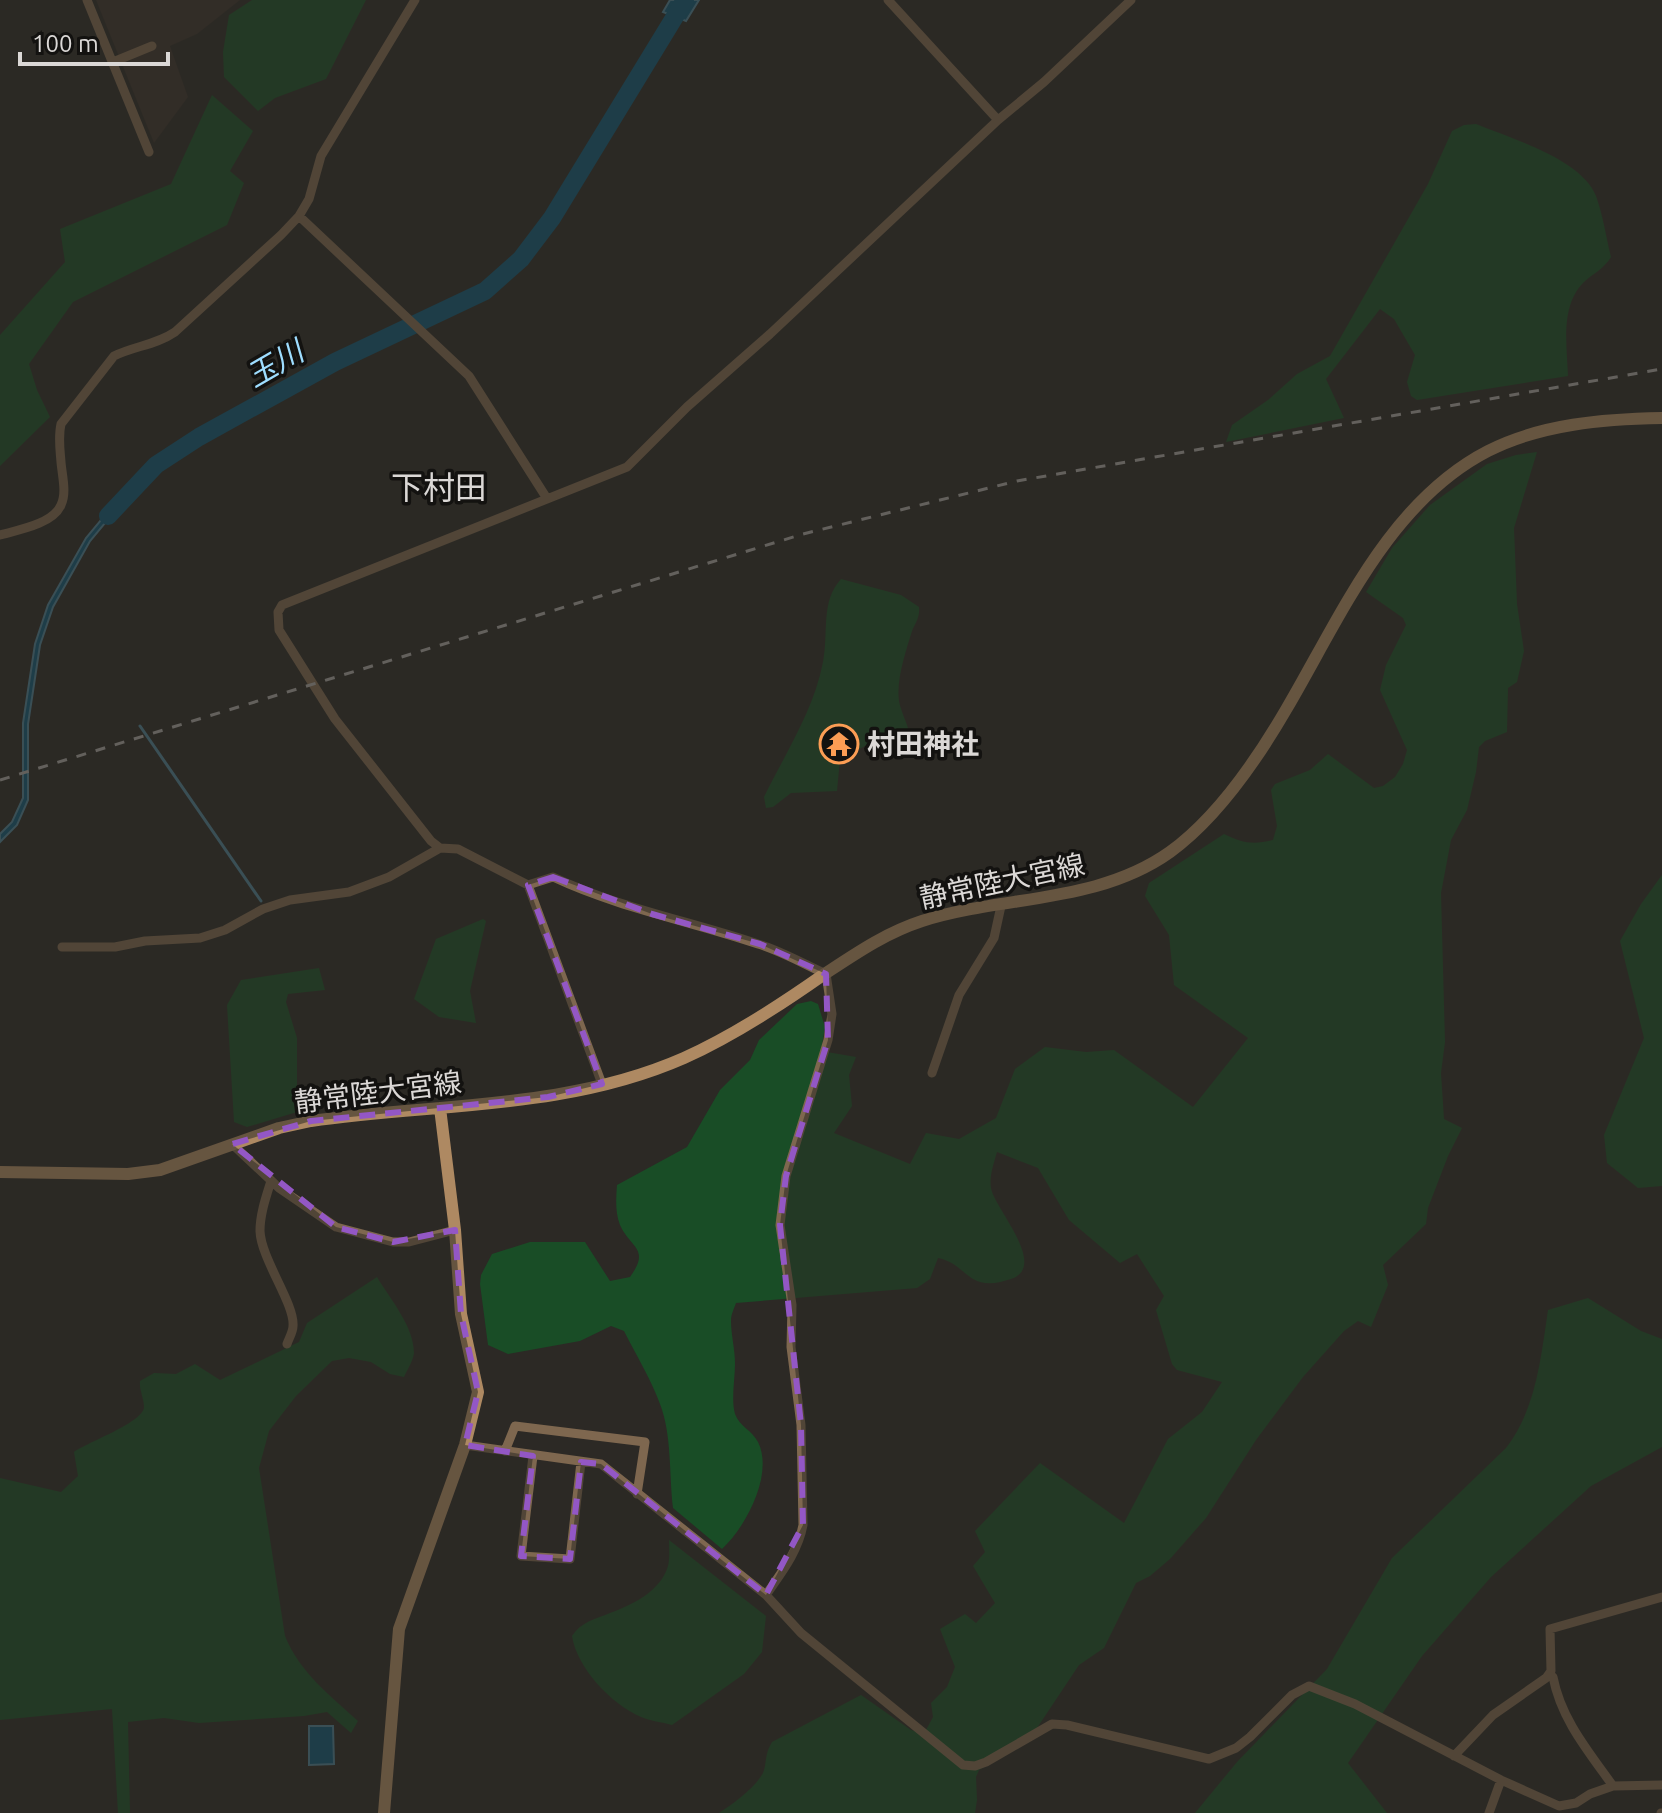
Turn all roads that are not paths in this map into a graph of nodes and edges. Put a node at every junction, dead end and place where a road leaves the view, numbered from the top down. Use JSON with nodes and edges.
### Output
{"nodes":[{"id":1,"x":87,"y":0,"type":"edge"},
{"id":2,"x":415,"y":0,"type":"edge"},
{"id":3,"x":888,"y":0,"type":"edge"},
{"id":4,"x":1131,"y":0,"type":"edge"},
{"id":5,"x":152,"y":46,"type":"dead end"},
{"id":6,"x":113,"y":62,"type":"junction"},
{"id":7,"x":998,"y":120,"type":"junction"},
{"id":8,"x":149,"y":152,"type":"dead end"},
{"id":9,"x":299,"y":216,"type":"junction"},
{"id":10,"x":1662,"y":418,"type":"edge"},
{"id":11,"x":546,"y":497,"type":"junction"},
{"id":12,"x":0,"y":535,"type":"edge"},
{"id":13,"x":440,"y":848,"type":"junction"},
{"id":14,"x":528,"y":885,"type":"junction"},
{"id":15,"x":1001,"y":906,"type":"junction"},
{"id":16,"x":62,"y":947,"type":"dead end"},
{"id":17,"x":826,"y":974,"type":"junction"},
{"id":18,"x":932,"y":1073,"type":"dead end"},
{"id":19,"x":602,"y":1084,"type":"junction"},
{"id":20,"x":440,"y":1108,"type":"junction"},
{"id":21,"x":232,"y":1144,"type":"junction"},
{"id":22,"x":0,"y":1172,"type":"edge"},
{"id":23,"x":271,"y":1181,"type":"junction"},
{"id":24,"x":455,"y":1230,"type":"junction"},
{"id":25,"x":287,"y":1344,"type":"dead end"},
{"id":26,"x":465,"y":1445,"type":"junction"},
{"id":27,"x":505,"y":1451,"type":"junction"},
{"id":28,"x":533,"y":1456,"type":"junction"},
{"id":29,"x":581,"y":1462,"type":"junction"},
{"id":30,"x":637,"y":1494,"type":"junction"},
{"id":31,"x":766,"y":1595,"type":"junction"},
{"id":32,"x":1662,"y":1597,"type":"edge"},
{"id":33,"x":1549,"y":1674,"type":"junction"},
{"id":34,"x":1454,"y":1756,"type":"junction"},
{"id":35,"x":1501,"y":1780,"type":"junction"},
{"id":36,"x":1662,"y":1785,"type":"edge"},
{"id":37,"x":1613,"y":1786,"type":"junction"},
{"id":38,"x":384,"y":1813,"type":"edge"},
{"id":39,"x":1489,"y":1813,"type":"edge"}],
"edges":[{"from":1,"to":6,"type":"street"},
{"from":2,"to":9,"type":"street"},
{"from":3,"to":7,"type":"street"},
{"from":4,"to":7,"type":"street"},
{"from":5,"to":6,"type":"street"},
{"from":6,"to":8,"type":"street"},
{"from":7,"to":11,"type":"street"},
{"from":9,"to":11,"type":"street"},
{"from":9,"to":12,"type":"street"},
{"from":10,"to":15,"type":"main road","name":"静常陸大宮線"},
{"from":11,"to":13,"type":"street"},
{"from":13,"to":14,"type":"street"},
{"from":13,"to":16,"type":"street"},
{"from":14,"to":17,"type":"street"},
{"from":14,"to":19,"type":"street"},
{"from":15,"to":17,"type":"main road","name":"静常陸大宮線"},
{"from":15,"to":18,"type":"street"},
{"from":17,"to":19,"type":"main road","name":"静常陸大宮線"},
{"from":17,"to":31,"type":"street"},
{"from":19,"to":20,"type":"main road","name":"静常陸大宮線"},
{"from":20,"to":21,"type":"main road","name":"静常陸大宮線"},
{"from":20,"to":24,"type":"main road"},
{"from":21,"to":22,"type":"main road","name":"静常陸大宮線"},
{"from":21,"to":23,"type":"street"},
{"from":23,"to":24,"type":"street"},
{"from":23,"to":25,"type":"street"},
{"from":24,"to":26,"type":"main road"},
{"from":26,"to":27,"type":"street"},
{"from":26,"to":38,"type":"main road"},
{"from":27,"to":28,"type":"street"},
{"from":27,"to":30,"type":"street"},
{"from":28,"to":29,"type":"street"},
{"from":28,"to":29,"type":"street"},
{"from":29,"to":30,"type":"street"},
{"from":30,"to":31,"type":"street"},
{"from":31,"to":34,"type":"street"},
{"from":32,"to":33,"type":"street"},
{"from":33,"to":34,"type":"street"},
{"from":33,"to":37,"type":"street"},
{"from":34,"to":35,"type":"street"},
{"from":35,"to":37,"type":"street"},
{"from":35,"to":39,"type":"street"},
{"from":36,"to":37,"type":"street"}]}
